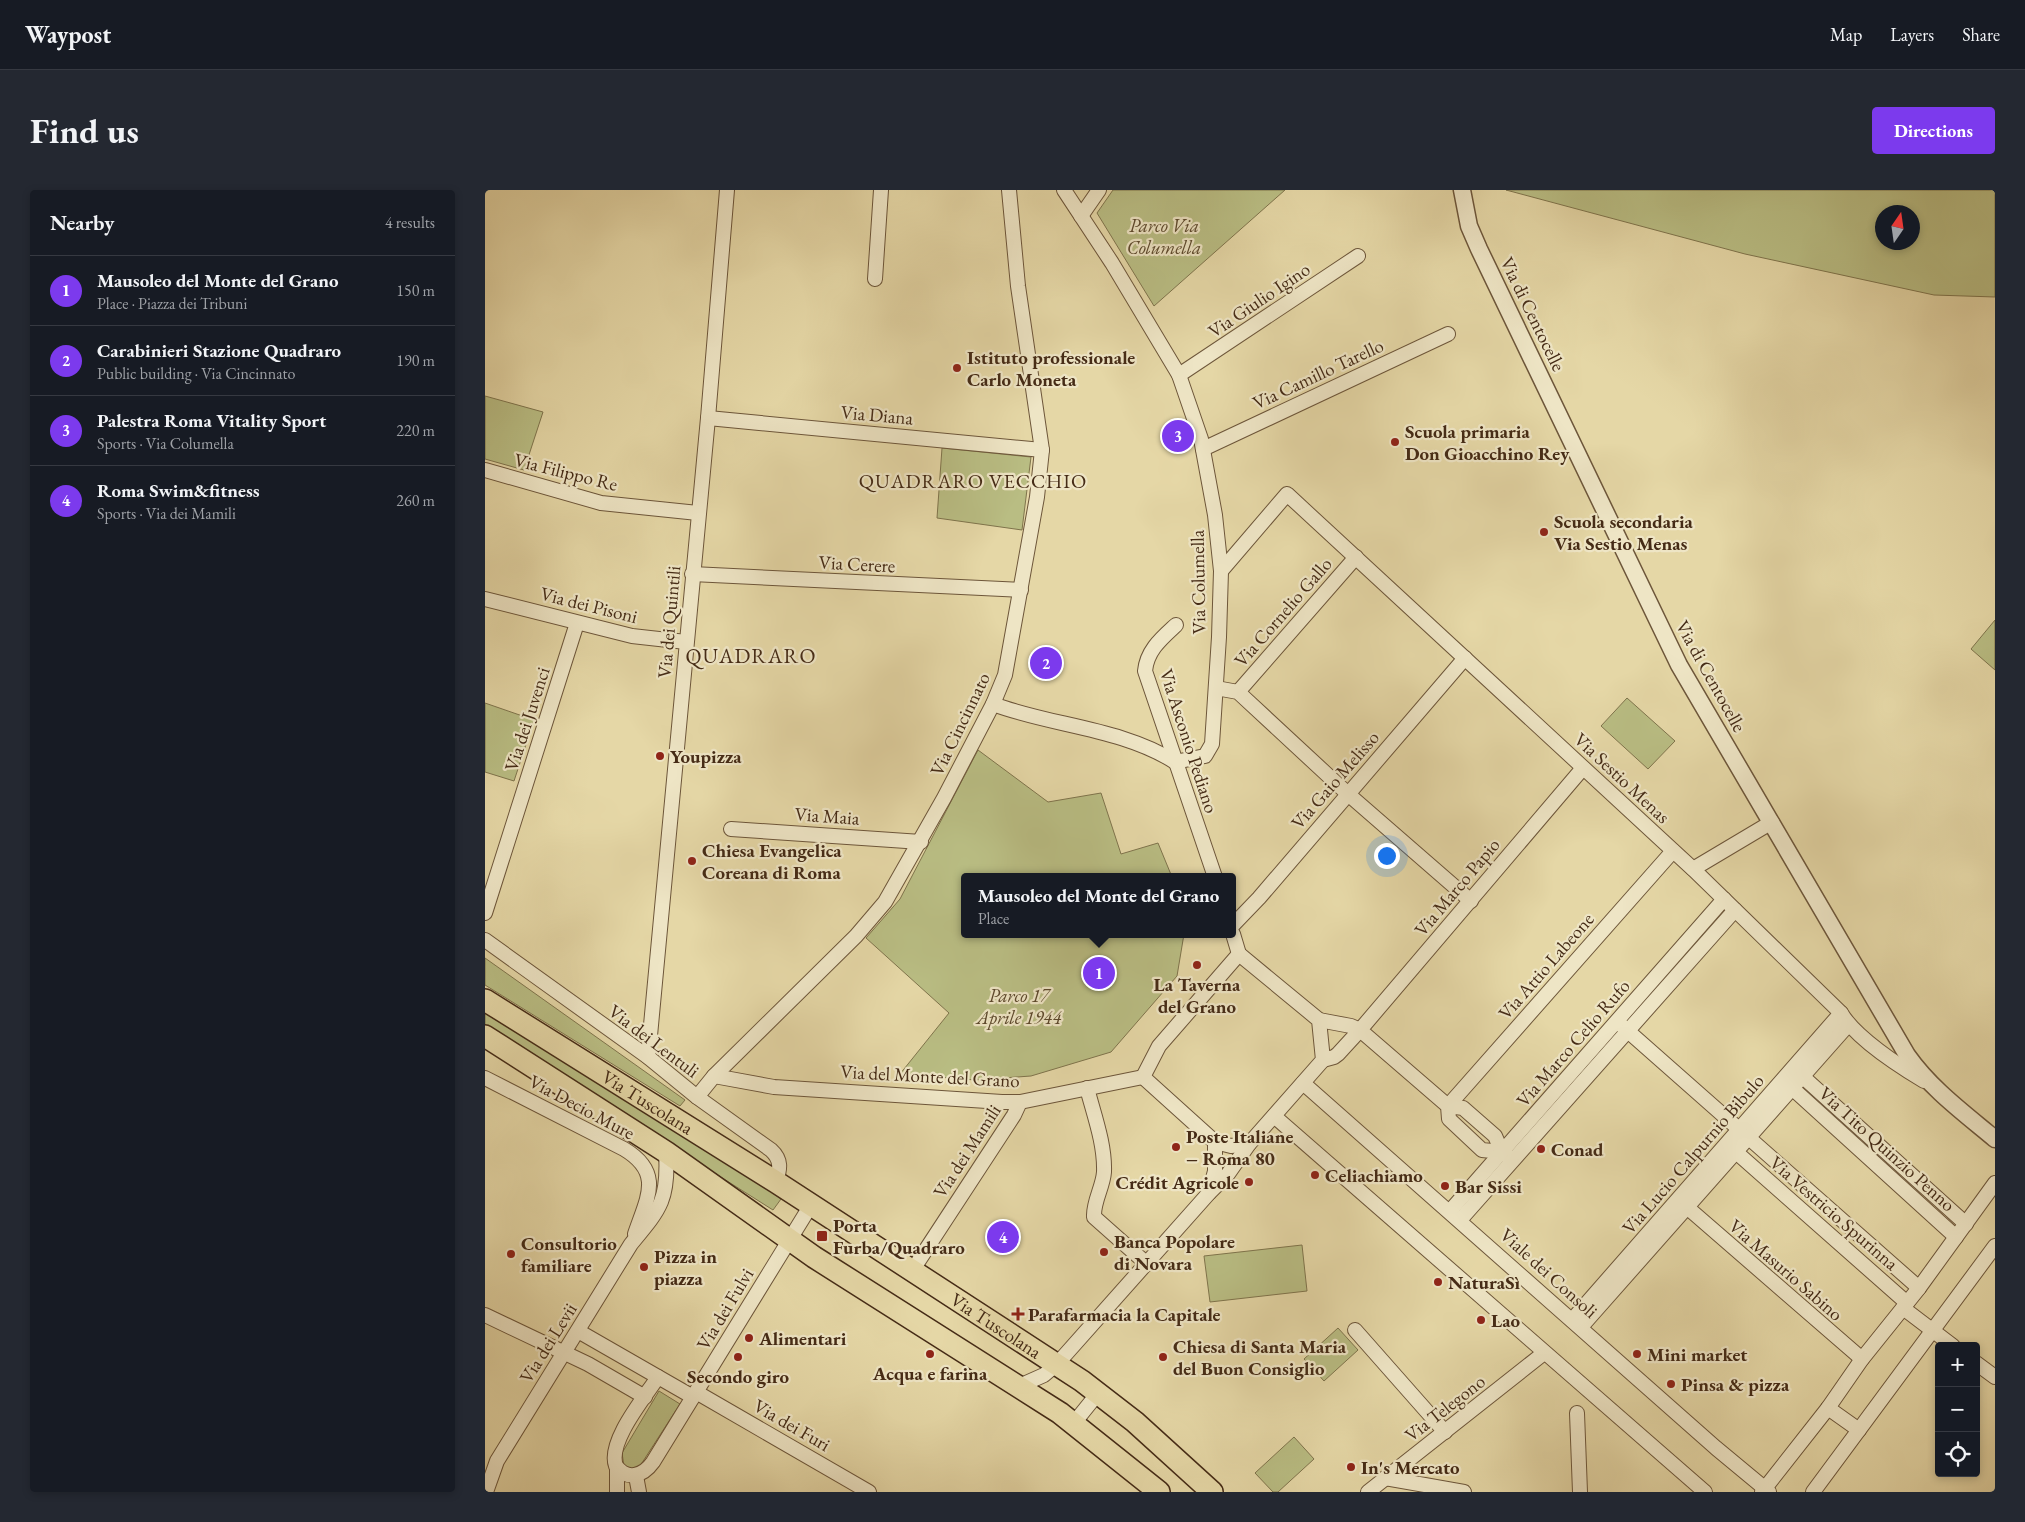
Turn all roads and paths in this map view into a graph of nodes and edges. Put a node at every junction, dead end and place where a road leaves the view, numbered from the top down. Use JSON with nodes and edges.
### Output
{"nodes":[{"id":1,"x":727,"y":190,"type":"edge"},
{"id":2,"x":881,"y":190,"type":"edge"},
{"id":3,"x":1009,"y":190,"type":"edge"},
{"id":4,"x":1064,"y":190,"type":"edge"},
{"id":5,"x":1099,"y":190,"type":"edge"},
{"id":6,"x":1462,"y":190,"type":"edge"},
{"id":7,"x":1081,"y":216,"type":"junction"},
{"id":8,"x":1358,"y":256,"type":"dead end"},
{"id":9,"x":875,"y":279,"type":"dead end"},
{"id":10,"x":1448,"y":334,"type":"dead end"},
{"id":11,"x":1179,"y":375,"type":"junction"},
{"id":12,"x":708,"y":418,"type":"junction"},
{"id":13,"x":1203,"y":449,"type":"junction"},
{"id":14,"x":1042,"y":450,"type":"junction"},
{"id":15,"x":485,"y":470,"type":"edge"},
{"id":16,"x":698,"y":513,"type":"junction"},
{"id":17,"x":1356,"y":557,"type":"junction"},
{"id":18,"x":1221,"y":571,"type":"junction"},
{"id":19,"x":692,"y":574,"type":"junction"},
{"id":20,"x":1021,"y":590,"type":"junction"},
{"id":21,"x":485,"y":599,"type":"edge"},
{"id":22,"x":577,"y":623,"type":"junction"},
{"id":23,"x":1176,"y":625,"type":"dead end"},
{"id":24,"x":686,"y":642,"type":"junction"},
{"id":25,"x":1465,"y":658,"type":"junction"},
{"id":26,"x":1216,"y":688,"type":"junction"},
{"id":27,"x":1238,"y":692,"type":"junction"},
{"id":28,"x":993,"y":704,"type":"junction"},
{"id":29,"x":1175,"y":762,"type":"junction"},
{"id":30,"x":1583,"y":768,"type":"junction"},
{"id":31,"x":1348,"y":794,"type":"junction"},
{"id":32,"x":1772,"y":822,"type":"junction"},
{"id":33,"x":731,"y":829,"type":"dead end"},
{"id":34,"x":921,"y":842,"type":"junction"},
{"id":35,"x":1673,"y":851,"type":"junction"},
{"id":36,"x":1693,"y":869,"type":"junction"},
{"id":37,"x":1214,"y":873,"type":"edge"},
{"id":38,"x":1724,"y":899,"type":"junction"},
{"id":39,"x":1471,"y":901,"type":"junction"},
{"id":40,"x":1735,"y":910,"type":"junction"},
{"id":41,"x":485,"y":913,"type":"edge"},
{"id":42,"x":1236,"y":923,"type":"edge"},
{"id":43,"x":1234,"y":938,"type":"edge"},
{"id":44,"x":485,"y":940,"type":"edge"},
{"id":45,"x":1239,"y":954,"type":"junction"},
{"id":46,"x":485,"y":1000,"type":"edge"},
{"id":47,"x":1845,"y":1019,"type":"junction"},
{"id":48,"x":1319,"y":1020,"type":"junction"},
{"id":49,"x":1622,"y":1026,"type":"junction"},
{"id":50,"x":1360,"y":1030,"type":"junction"},
{"id":51,"x":485,"y":1036,"type":"edge"},
{"id":52,"x":648,"y":1057,"type":"junction"},
{"id":53,"x":1323,"y":1060,"type":"junction"},
{"id":54,"x":714,"y":1076,"type":"junction"},
{"id":55,"x":1802,"y":1076,"type":"junction"},
{"id":56,"x":1143,"y":1077,"type":"junction"},
{"id":57,"x":485,"y":1078,"type":"edge"},
{"id":58,"x":1303,"y":1083,"type":"junction"},
{"id":59,"x":1932,"y":1086,"type":"junction"},
{"id":60,"x":1087,"y":1088,"type":"junction"},
{"id":61,"x":1792,"y":1088,"type":"junction"},
{"id":62,"x":697,"y":1097,"type":"junction"},
{"id":63,"x":1019,"y":1102,"type":"junction"},
{"id":64,"x":1448,"y":1106,"type":"junction"},
{"id":65,"x":1275,"y":1116,"type":"junction"},
{"id":66,"x":1744,"y":1134,"type":"junction"},
{"id":67,"x":1995,"y":1139,"type":"edge"},
{"id":68,"x":1215,"y":1142,"type":"junction"},
{"id":69,"x":1249,"y":1144,"type":"junction"},
{"id":70,"x":666,"y":1152,"type":"junction"},
{"id":71,"x":1736,"y":1152,"type":"junction"},
{"id":72,"x":1507,"y":1156,"type":"junction"},
{"id":73,"x":649,"y":1181,"type":"joint"},
{"id":74,"x":776,"y":1182,"type":"junction"},
{"id":75,"x":1995,"y":1183,"type":"edge"},
{"id":76,"x":1209,"y":1193,"type":"junction"},
{"id":77,"x":1683,"y":1204,"type":"junction"},
{"id":78,"x":811,"y":1205,"type":"junction"},
{"id":79,"x":1455,"y":1216,"type":"junction"},
{"id":80,"x":1965,"y":1224,"type":"junction"},
{"id":81,"x":1956,"y":1237,"type":"junction"},
{"id":82,"x":789,"y":1240,"type":"junction"},
{"id":83,"x":631,"y":1244,"type":"junction"},
{"id":84,"x":1995,"y":1246,"type":"edge"},
{"id":85,"x":1147,"y":1264,"type":"junction"},
{"id":86,"x":912,"y":1271,"type":"junction"},
{"id":87,"x":1919,"y":1288,"type":"junction"},
{"id":88,"x":1905,"y":1305,"type":"junction"},
{"id":89,"x":485,"y":1315,"type":"edge"},
{"id":90,"x":1577,"y":1323,"type":"junction"},
{"id":91,"x":578,"y":1330,"type":"junction"},
{"id":92,"x":1355,"y":1330,"type":"dead end"},
{"id":93,"x":1933,"y":1331,"type":"junction"},
{"id":94,"x":1948,"y":1342,"type":"edge"},
{"id":95,"x":563,"y":1353,"type":"junction"},
{"id":96,"x":1544,"y":1353,"type":"junction"},
{"id":97,"x":1862,"y":1359,"type":"junction"},
{"id":98,"x":1057,"y":1364,"type":"junction"},
{"id":99,"x":1980,"y":1366,"type":"edge"},
{"id":100,"x":658,"y":1377,"type":"junction"},
{"id":101,"x":1995,"y":1377,"type":"edge"},
{"id":102,"x":1017,"y":1387,"type":"junction"},
{"id":103,"x":1099,"y":1392,"type":"junction"},
{"id":104,"x":695,"y":1394,"type":"junction"},
{"id":105,"x":645,"y":1397,"type":"junction"},
{"id":106,"x":1828,"y":1408,"type":"junction"},
{"id":107,"x":1577,"y":1413,"type":"dead end"},
{"id":108,"x":1074,"y":1423,"type":"junction"},
{"id":109,"x":1859,"y":1430,"type":"junction"},
{"id":110,"x":1445,"y":1432,"type":"junction"},
{"id":111,"x":497,"y":1461,"type":"junction"},
{"id":112,"x":617,"y":1469,"type":"junction"},
{"id":113,"x":485,"y":1473,"type":"edge"},
{"id":114,"x":636,"y":1476,"type":"junction"},
{"id":115,"x":1385,"y":1478,"type":"junction"},
{"id":116,"x":1370,"y":1491,"type":"edge"},
{"id":117,"x":1765,"y":1491,"type":"edge"},
{"id":118,"x":486,"y":1492,"type":"edge"},
{"id":119,"x":617,"y":1492,"type":"edge"},
{"id":120,"x":639,"y":1492,"type":"edge"},
{"id":121,"x":869,"y":1492,"type":"edge"},
{"id":122,"x":1159,"y":1492,"type":"edge"},
{"id":123,"x":1212,"y":1492,"type":"edge"},
{"id":124,"x":1464,"y":1492,"type":"edge"},
{"id":125,"x":1579,"y":1492,"type":"edge"},
{"id":126,"x":1705,"y":1492,"type":"edge"},
{"id":127,"x":1813,"y":1492,"type":"edge"}],
"edges":[{"from":1,"to":12,"type":"street","name":"Via dei Quintili"},
{"from":2,"to":9,"type":"street"},
{"from":3,"to":14,"type":"street","name":"Via Cincinnato"},
{"from":4,"to":7,"type":"street","name":"Via Columella"},
{"from":5,"to":7,"type":"street"},
{"from":6,"to":32,"type":"street","name":"Via di Centocelle"},
{"from":7,"to":11,"type":"street","name":"Via Columella"},
{"from":8,"to":11,"type":"street","name":"Via Giulio Igino"},
{"from":10,"to":13,"type":"street","name":"Via Camillo Tarello"},
{"from":11,"to":13,"type":"street","name":"Via Columella"},
{"from":12,"to":14,"type":"street","name":"Via Diana"},
{"from":12,"to":16,"type":"street","name":"Via dei Quintili"},
{"from":13,"to":18,"type":"street","name":"Via Columella"},
{"from":14,"to":20,"type":"street","name":"Via Cincinnato"},
{"from":15,"to":16,"type":"street","name":"Via Filippo Re"},
{"from":16,"to":19,"type":"street","name":"Via dei Quintili"},
{"from":17,"to":18,"type":"street","name":"Via Sestio Menas"},
{"from":17,"to":25,"type":"street","name":"Via Sestio Menas"},
{"from":17,"to":27,"type":"street","name":"Via Cornelio Gallo"},
{"from":18,"to":26,"type":"street","name":"Via Columella"},
{"from":19,"to":20,"type":"street","name":"Via Cerere"},
{"from":19,"to":24,"type":"street","name":"Via dei Quintili"},
{"from":20,"to":28,"type":"street","name":"Via Cincinnato"},
{"from":21,"to":22,"type":"street","name":"Via dei Pisoni"},
{"from":22,"to":24,"type":"street","name":"Via dei Pisoni"},
{"from":22,"to":41,"type":"street","name":"Via dei Juvenci"},
{"from":23,"to":29,"type":"street","name":"Via Asconio Pediano"},
{"from":24,"to":52,"type":"street","name":"Via dei Quintili"},
{"from":25,"to":30,"type":"street","name":"Via Sestio Menas"},
{"from":25,"to":31,"type":"street","name":"Via Gaio Melisso"},
{"from":26,"to":27,"type":"street"},
{"from":26,"to":29,"type":"street","name":"Via Columella"},
{"from":27,"to":31,"type":"street"},
{"from":28,"to":29,"type":"street"},
{"from":28,"to":34,"type":"street","name":"Via Cincinnato"},
{"from":29,"to":37,"type":"street","name":"Via Asconio Pediano"},
{"from":30,"to":35,"type":"street","name":"Via Sestio Menas"},
{"from":30,"to":39,"type":"street","name":"Via Marco Papio"},
{"from":31,"to":39,"type":"street"},
{"from":31,"to":42,"type":"street","name":"Via Gaio Melisso"},
{"from":32,"to":36,"type":"street"},
{"from":32,"to":59,"type":"street","name":"Via di Centocelle"},
{"from":33,"to":34,"type":"street","name":"Via Maia"},
{"from":34,"to":54,"type":"street","name":"Via Cincinnato"},
{"from":35,"to":36,"type":"street","name":"Via Sestio Menas"},
{"from":35,"to":64,"type":"street","name":"Via Attio Labeone"},
{"from":36,"to":38,"type":"street","name":"Via Sestio Menas"},
{"from":38,"to":40,"type":"street","name":"Via Sestio Menas"},
{"from":38,"to":49,"type":"street","name":"Via Marco Celio Rufo"},
{"from":39,"to":50,"type":"street","name":"Via Marco Papio"},
{"from":40,"to":47,"type":"street","name":"Via Sestio Menas"},
{"from":40,"to":49,"type":"street","name":"Via Marco Celio Rufo"},
{"from":43,"to":45,"type":"street"},
{"from":44,"to":52,"type":"street","name":"Via dei Lentuli"},
{"from":45,"to":48,"type":"street"},
{"from":45,"to":56,"type":"street"},
{"from":46,"to":74,"type":"main road","name":"Via Tuscolana"},
{"from":47,"to":55,"type":"street","name":"Via Lucio Calpurnio Bibulo"},
{"from":47,"to":59,"type":"street","name":"Via Sestio Menas"},
{"from":47,"to":66,"type":"street","name":"Via Lucio Calpurnio Bibulo"},
{"from":48,"to":50,"type":"street"},
{"from":48,"to":53,"type":"street"},
{"from":49,"to":66,"type":"street","name":"Via Vestricio Spurinna"},
{"from":49,"to":72,"type":"street","name":"Via Marco Celio Rufo"},
{"from":50,"to":53,"type":"street","name":"Via Marco Papio"},
{"from":50,"to":64,"type":"street"},
{"from":51,"to":70,"type":"main road","name":"Via Tuscolana"},
{"from":52,"to":62,"type":"street","name":"Via dei Lentuli"},
{"from":53,"to":58,"type":"street"},
{"from":54,"to":62,"type":"street","name":"Via Cincinnato"},
{"from":54,"to":63,"type":"street","name":"Via del Monte del Grano"},
{"from":55,"to":61,"type":"street","name":"Via Lucio Calpurnio Bibulo"},
{"from":55,"to":80,"type":"street","name":"Via Tito Quinzio Penno"},
{"from":56,"to":60,"type":"street","name":"Via del Monte del Grano"},
{"from":56,"to":68,"type":"street"},
{"from":57,"to":73,"type":"street","name":"Via Decio Mure"},
{"from":58,"to":65,"type":"street"},
{"from":58,"to":79,"type":"street","name":"Viale dei Consoli"},
{"from":59,"to":67,"type":"street","name":"Via di Centocelle"},
{"from":60,"to":63,"type":"street","name":"Via del Monte del Grano"},
{"from":60,"to":85,"type":"street"},
{"from":61,"to":66,"type":"street","name":"Via Lucio Calpurnio Bibulo"},
{"from":61,"to":81,"type":"street","name":"Via Tito Quinzio Penno"},
{"from":62,"to":74,"type":"street","name":"Via dei Lentuli"},
{"from":63,"to":86,"type":"street","name":"Via dei Mamili"},
{"from":64,"to":72,"type":"street"},
{"from":65,"to":69,"type":"street"},
{"from":65,"to":96,"type":"street"},
{"from":66,"to":71,"type":"street","name":"Via Lucio Calpurnio Bibulo"},
{"from":66,"to":77,"type":"street","name":"Via Lucio Calpurnio Bibulo"},
{"from":66,"to":87,"type":"street","name":"Via Vestricio Spurinna"},
{"from":68,"to":69,"type":"street"},
{"from":68,"to":76,"type":"street"},
{"from":69,"to":76,"type":"street"},
{"from":70,"to":82,"type":"main road","name":"Via Tuscolana"},
{"from":70,"to":83,"type":"street","name":"Via dei Levii"},
{"from":71,"to":77,"type":"street","name":"Via Lucio Calpurnio Bibulo"},
{"from":71,"to":88,"type":"street","name":"Via Vestricio Spurinna"},
{"from":72,"to":79,"type":"street","name":"Via Marco Celio Rufo"},
{"from":73,"to":83,"type":"street","name":"Via dei Levii"},
{"from":74,"to":78,"type":"main road","name":"Via Tuscolana"},
{"from":75,"to":80,"type":"street"},
{"from":76,"to":85,"type":"street"},
{"from":77,"to":90,"type":"street","name":"Via Lucio Calpurnio Bibulo"},
{"from":77,"to":97,"type":"street","name":"Via Masurio Sabino"},
{"from":78,"to":82,"type":"street"},
{"from":78,"to":86,"type":"main road","name":"Via Tuscolana"},
{"from":79,"to":90,"type":"street","name":"Viale dei Consoli"},
{"from":80,"to":81,"type":"street"},
{"from":81,"to":87,"type":"street"},
{"from":82,"to":102,"type":"main road","name":"Via Tuscolana"},
{"from":82,"to":104,"type":"street","name":"Via dei Fulvi"},
{"from":83,"to":91,"type":"street","name":"Via dei Levii"},
{"from":84,"to":93,"type":"street"},
{"from":85,"to":98,"type":"street"},
{"from":86,"to":98,"type":"main road","name":"Via Tuscolana"},
{"from":87,"to":88,"type":"street"},
{"from":88,"to":93,"type":"street","name":"Via Vestricio Spurinna"},
{"from":88,"to":97,"type":"street"},
{"from":89,"to":95,"type":"street"},
{"from":90,"to":117,"type":"street","name":"Viale dei Consoli"},
{"from":91,"to":95,"type":"street","name":"Via dei Levii"},
{"from":91,"to":100,"type":"street","name":"Via dei Furi"},
{"from":92,"to":110,"type":"street"},
{"from":93,"to":94,"type":"street"},
{"from":93,"to":109,"type":"street"},
{"from":95,"to":105,"type":"street"},
{"from":95,"to":111,"type":"street","name":"Via dei Levii"},
{"from":96,"to":110,"type":"street","name":"Via Telegono"},
{"from":96,"to":126,"type":"street"},
{"from":97,"to":106,"type":"street"},
{"from":98,"to":102,"type":"street","name":"Via Tuscolana"},
{"from":98,"to":103,"type":"main road","name":"Via Tuscolana"},
{"from":99,"to":101,"type":"street"},
{"from":100,"to":104,"type":"street","name":"Via dei Furi"},
{"from":100,"to":105,"type":"street"},
{"from":102,"to":108,"type":"main road","name":"Via Tuscolana"},
{"from":103,"to":108,"type":"street"},
{"from":103,"to":123,"type":"main road","name":"Via Tuscolana"},
{"from":104,"to":114,"type":"street","name":"Via dei Fulvi"},
{"from":104,"to":121,"type":"street","name":"Via dei Furi"},
{"from":105,"to":112,"type":"street"},
{"from":106,"to":109,"type":"street"},
{"from":106,"to":117,"type":"street"},
{"from":107,"to":125,"type":"street"},
{"from":108,"to":122,"type":"main road","name":"Via Tuscolana"},
{"from":109,"to":127,"type":"street"},
{"from":110,"to":115,"type":"street","name":"Via Telegono"},
{"from":111,"to":113,"type":"street"},
{"from":111,"to":118,"type":"street"},
{"from":112,"to":114,"type":"street"},
{"from":112,"to":119,"type":"street"},
{"from":114,"to":120,"type":"street"},
{"from":115,"to":116,"type":"street","name":"Via Telegono"},
{"from":115,"to":124,"type":"street"}]}
